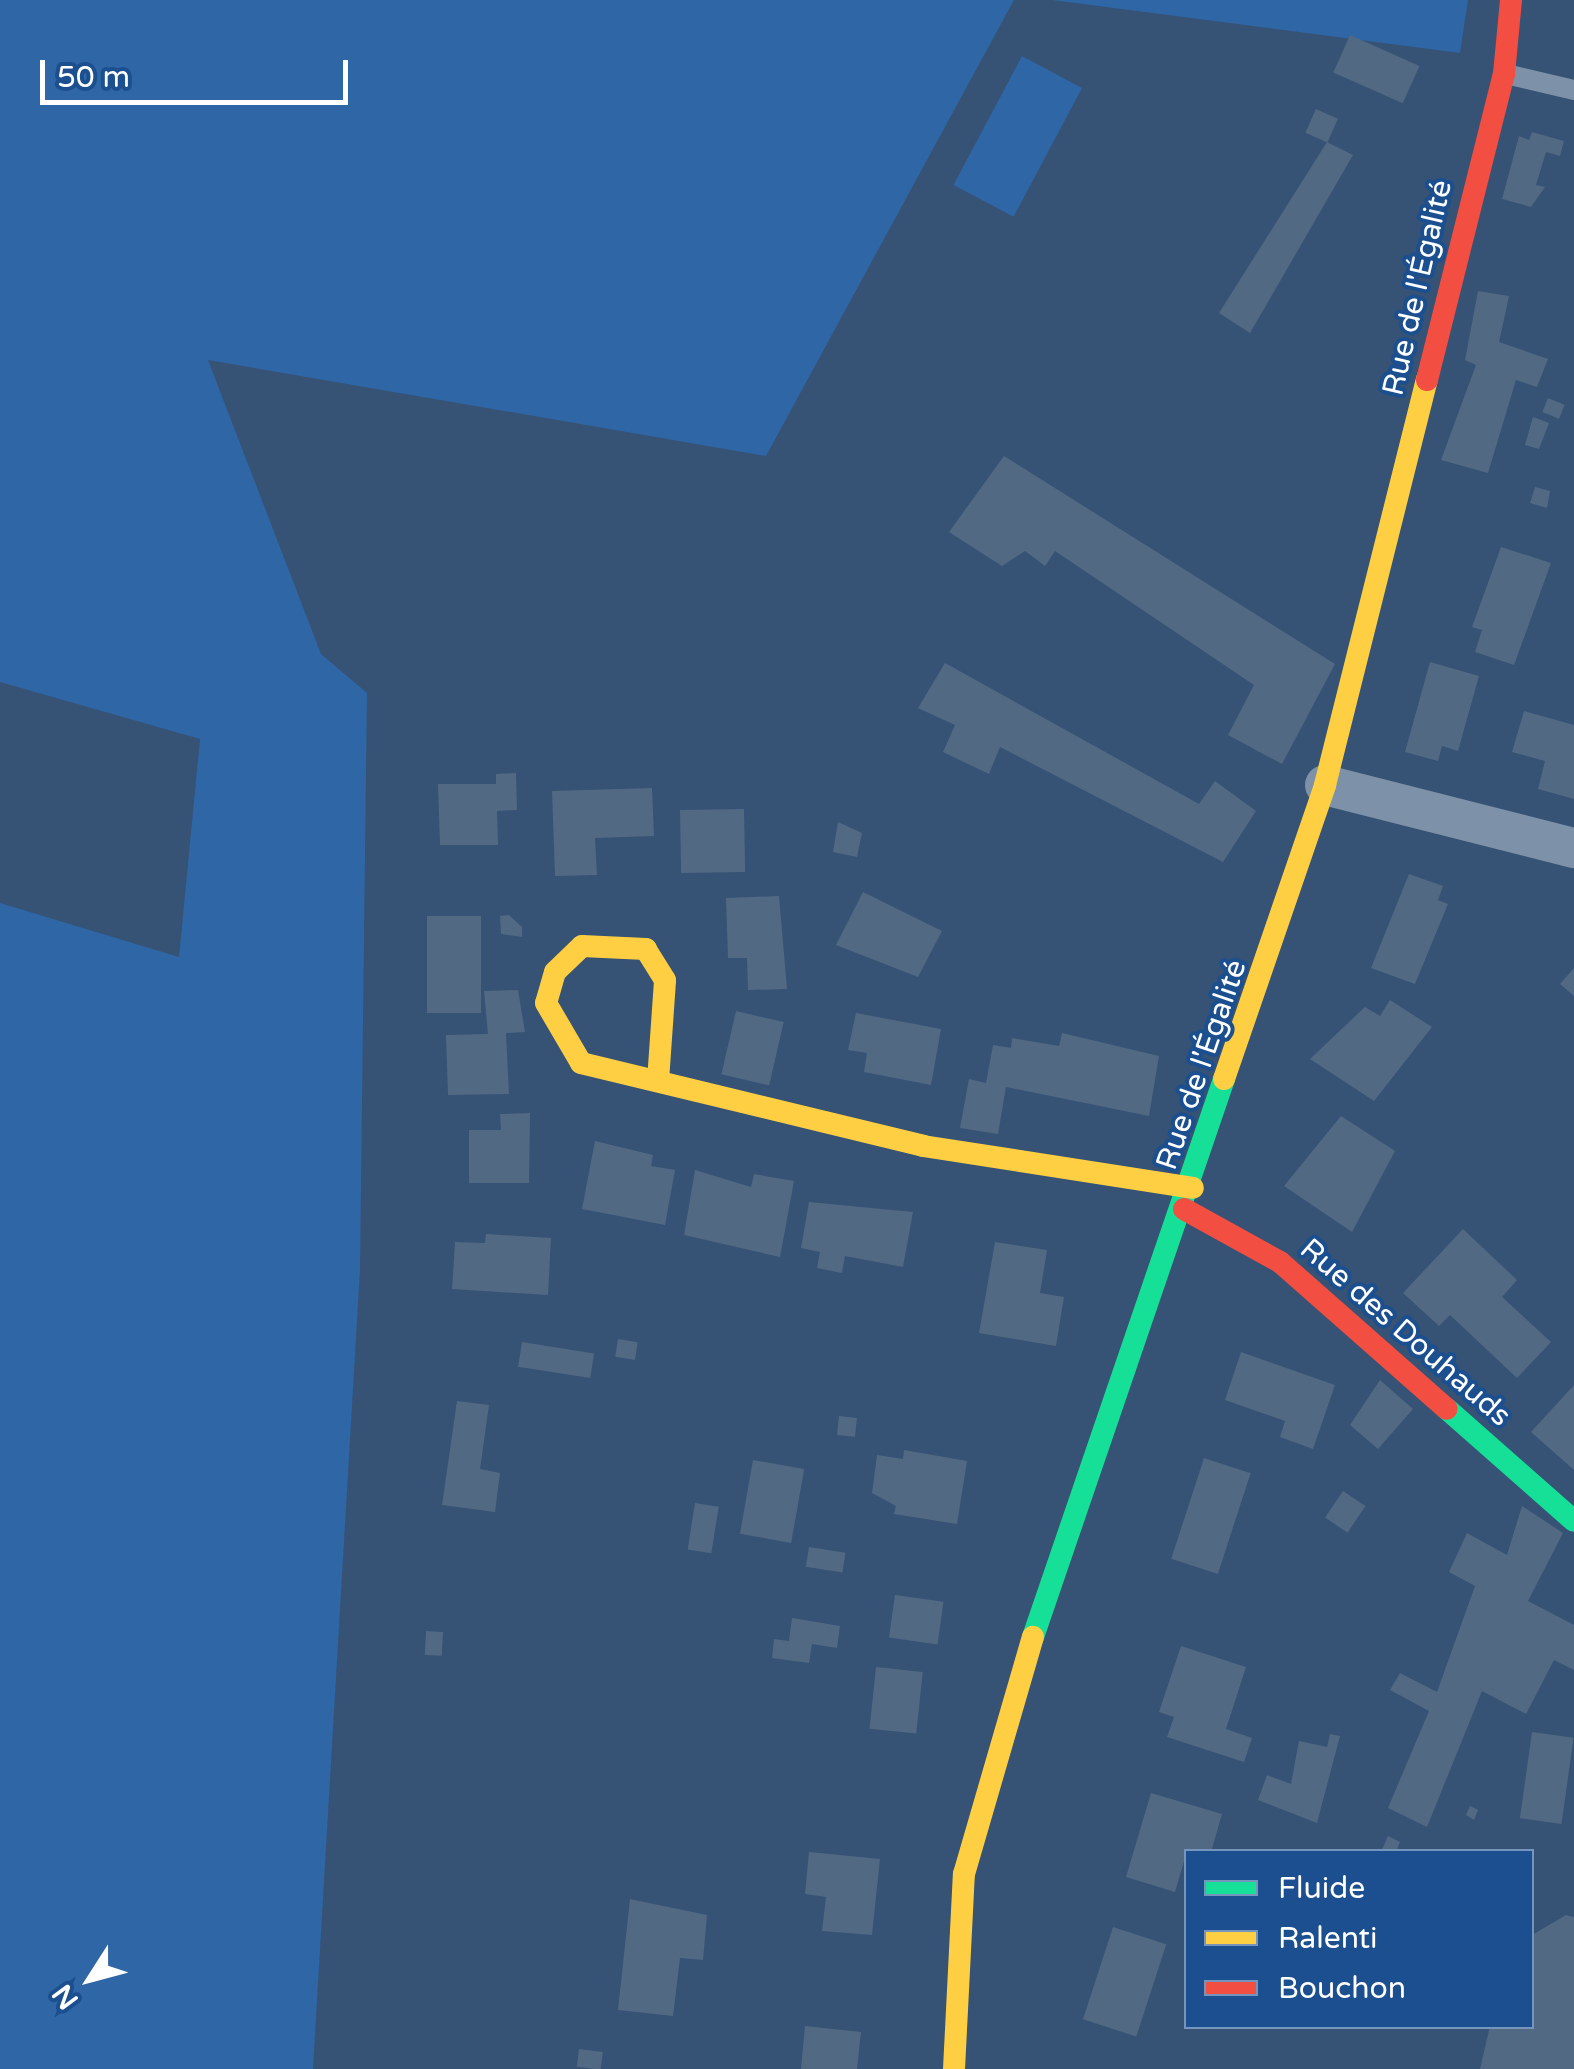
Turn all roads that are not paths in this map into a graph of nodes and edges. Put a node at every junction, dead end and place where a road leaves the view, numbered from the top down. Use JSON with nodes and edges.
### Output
{"nodes":[{"id":1,"x":1511,"y":0,"type":"edge"},
{"id":2,"x":1532,"y":0,"type":"edge"},
{"id":3,"x":1504,"y":74,"type":"junction"},
{"id":4,"x":1574,"y":90,"type":"edge"},
{"id":5,"x":1325,"y":786,"type":"junction"},
{"id":6,"x":1574,"y":848,"type":"edge"},
{"id":7,"x":658,"y":1080,"type":"junction"},
{"id":8,"x":1188,"y":1199,"type":"junction"},
{"id":9,"x":1574,"y":1521,"type":"edge"},
{"id":10,"x":954,"y":2069,"type":"edge"}],
"edges":[{"from":1,"to":3,"type":"street","name":"Rue de l'Égalité"},
{"from":2,"to":3,"type":"street","name":"Rue de l'Égalité"},
{"from":3,"to":4,"type":"lane"},
{"from":3,"to":5,"type":"street","name":"Rue de l'Égalité"},
{"from":5,"to":6,"type":"street"},
{"from":5,"to":8,"type":"street","name":"Rue de l'Égalité"},
{"from":7,"to":7,"type":"street"},
{"from":7,"to":8,"type":"street"},
{"from":8,"to":9,"type":"street","name":"Rue des Douhauds"},
{"from":8,"to":10,"type":"street","name":"Rue de l'Égalité"}]}
